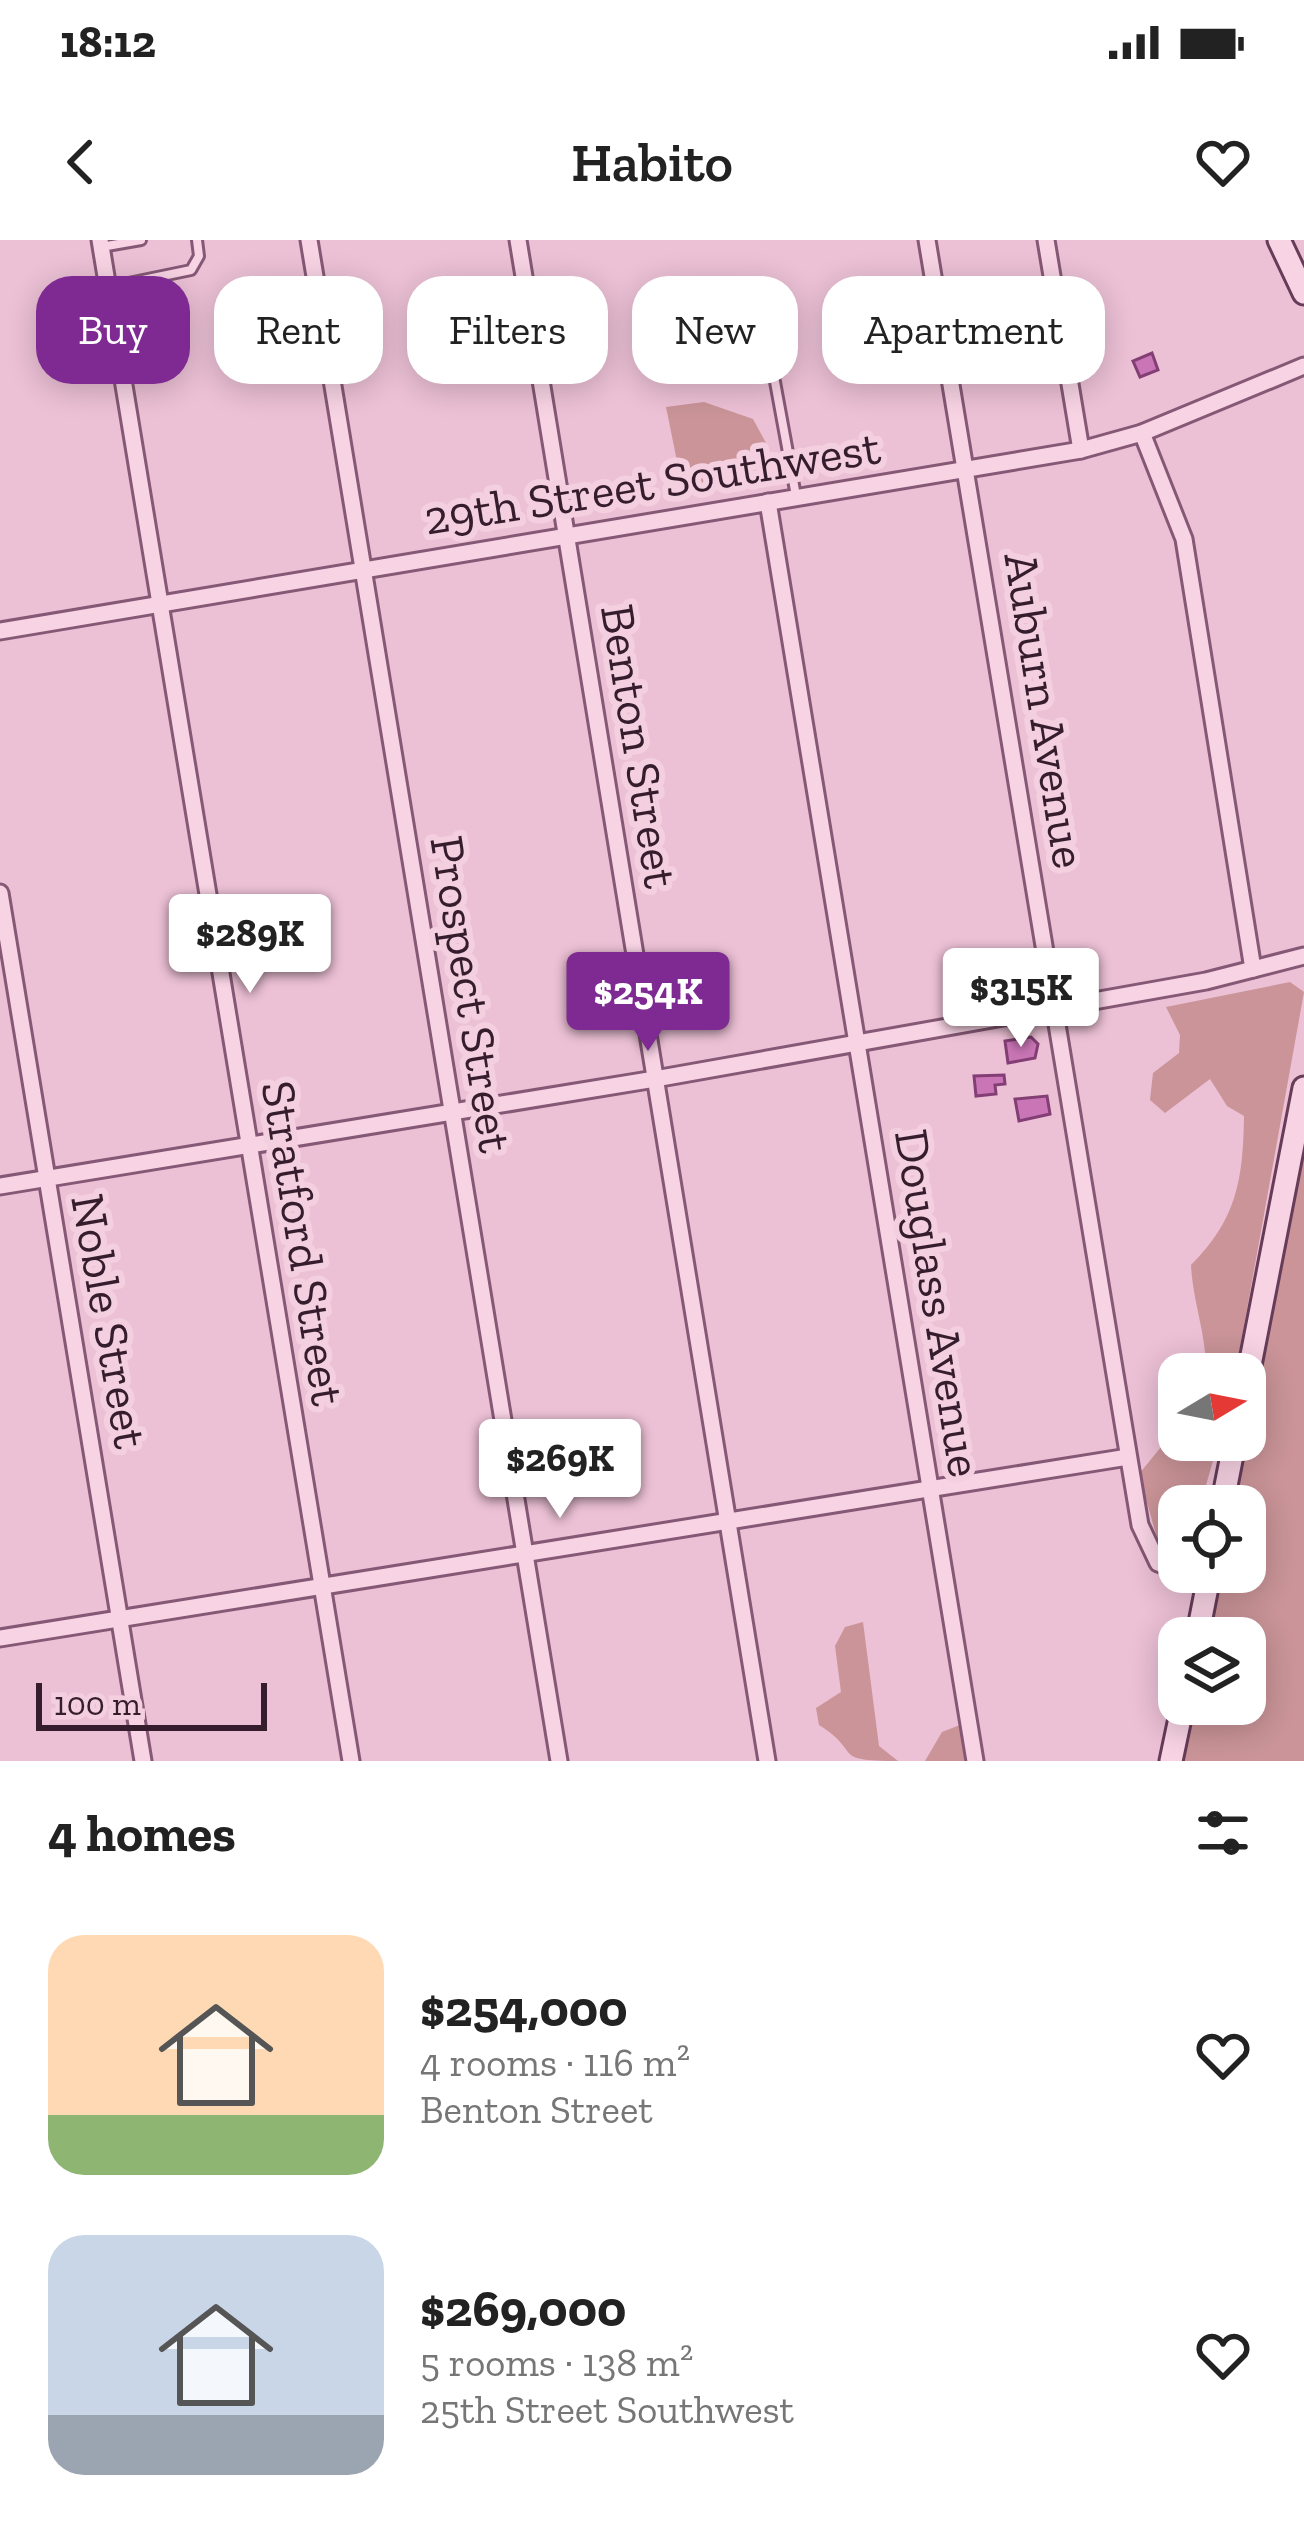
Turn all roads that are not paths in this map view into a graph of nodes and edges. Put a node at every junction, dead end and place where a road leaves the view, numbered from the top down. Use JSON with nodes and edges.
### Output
{"nodes":[{"id":1,"x":141,"y":240,"type":"edge"},
{"id":2,"x":197,"y":240,"type":"edge"},
{"id":3,"x":309,"y":240,"type":"edge"},
{"id":4,"x":518,"y":240,"type":"edge"},
{"id":5,"x":927,"y":240,"type":"edge"},
{"id":6,"x":1046,"y":240,"type":"edge"},
{"id":7,"x":1279,"y":240,"type":"edge"},
{"id":8,"x":101,"y":243,"type":"edge"},
{"id":9,"x":106,"y":276,"type":"edge"},
{"id":10,"x":162,"y":276,"type":"edge"},
{"id":11,"x":1304,"y":292,"type":"edge"},
{"id":12,"x":1304,"y":366,"type":"edge"},
{"id":13,"x":124,"y":384,"type":"edge"},
{"id":14,"x":775,"y":384,"type":"edge"},
{"id":15,"x":1142,"y":433,"type":"junction"},
{"id":16,"x":1081,"y":449,"type":"junction"},
{"id":17,"x":968,"y":469,"type":"junction"},
{"id":18,"x":796,"y":498,"type":"junction"},
{"id":19,"x":768,"y":502,"type":"junction"},
{"id":20,"x":566,"y":536,"type":"junction"},
{"id":21,"x":362,"y":569,"type":"junction"},
{"id":22,"x":160,"y":602,"type":"junction"},
{"id":23,"x":0,"y":631,"type":"edge"},
{"id":24,"x":0,"y":893,"type":"edge"},
{"id":25,"x":1304,"y":956,"type":"edge"},
{"id":26,"x":1253,"y":969,"type":"junction"},
{"id":27,"x":1054,"y":1008,"type":"junction"},
{"id":28,"x":857,"y":1043,"type":"junction"},
{"id":29,"x":655,"y":1079,"type":"junction"},
{"id":30,"x":1304,"y":1088,"type":"edge"},
{"id":31,"x":452,"y":1113,"type":"junction"},
{"id":32,"x":249,"y":1146,"type":"junction"},
{"id":33,"x":46,"y":1178,"type":"junction"},
{"id":34,"x":0,"y":1186,"type":"edge"},
{"id":35,"x":1252,"y":1353,"type":"edge"},
{"id":36,"x":1128,"y":1457,"type":"junction"},
{"id":37,"x":930,"y":1486,"type":"junction"},
{"id":38,"x":727,"y":1520,"type":"junction"},
{"id":39,"x":525,"y":1552,"type":"junction"},
{"id":40,"x":1158,"y":1561,"type":"edge"},
{"id":41,"x":321,"y":1586,"type":"junction"},
{"id":42,"x":119,"y":1618,"type":"junction"},
{"id":43,"x":0,"y":1638,"type":"edge"},
{"id":44,"x":1179,"y":1725,"type":"edge"},
{"id":45,"x":142,"y":1761,"type":"edge"},
{"id":46,"x":351,"y":1761,"type":"edge"},
{"id":47,"x":559,"y":1761,"type":"edge"},
{"id":48,"x":767,"y":1761,"type":"edge"},
{"id":49,"x":976,"y":1761,"type":"edge"},
{"id":50,"x":1171,"y":1761,"type":"edge"}],
"edges":[{"from":1,"to":8,"type":"lane"},
{"from":2,"to":10,"type":"lane"},
{"from":3,"to":21,"type":"street","name":"Prospect Street"},
{"from":4,"to":20,"type":"street","name":"Benton Street"},
{"from":5,"to":17,"type":"street","name":"Auburn Avenue"},
{"from":6,"to":16,"type":"street"},
{"from":7,"to":11,"type":"main road"},
{"from":8,"to":9,"type":"street","name":"Stratford Street"},
{"from":12,"to":15,"type":"street","name":"29th Street Southwest"},
{"from":13,"to":22,"type":"street","name":"Stratford Street"},
{"from":14,"to":18,"type":"lane"},
{"from":15,"to":16,"type":"street","name":"29th Street Southwest"},
{"from":15,"to":26,"type":"street"},
{"from":16,"to":17,"type":"street","name":"29th Street Southwest"},
{"from":17,"to":18,"type":"street","name":"29th Street Southwest"},
{"from":17,"to":27,"type":"street","name":"Auburn Avenue"},
{"from":18,"to":19,"type":"street","name":"29th Street Southwest"},
{"from":19,"to":20,"type":"street","name":"29th Street Southwest"},
{"from":19,"to":28,"type":"street","name":"Douglass Avenue"},
{"from":20,"to":21,"type":"street","name":"29th Street Southwest"},
{"from":20,"to":29,"type":"street","name":"Benton Street"},
{"from":21,"to":22,"type":"street","name":"29th Street Southwest"},
{"from":21,"to":31,"type":"street","name":"Prospect Street"},
{"from":22,"to":23,"type":"street","name":"29th Street Southwest"},
{"from":22,"to":32,"type":"street","name":"Stratford Street"},
{"from":24,"to":33,"type":"street","name":"Noble Street"},
{"from":25,"to":26,"type":"street"},
{"from":26,"to":27,"type":"street"},
{"from":27,"to":28,"type":"street"},
{"from":27,"to":36,"type":"street","name":"Auburn Avenue"},
{"from":28,"to":29,"type":"street"},
{"from":28,"to":37,"type":"street","name":"Douglass Avenue"},
{"from":29,"to":31,"type":"street"},
{"from":29,"to":38,"type":"street","name":"Benton Street"},
{"from":30,"to":35,"type":"main road"},
{"from":31,"to":32,"type":"street"},
{"from":31,"to":39,"type":"street","name":"Prospect Street"},
{"from":32,"to":33,"type":"street"},
{"from":32,"to":41,"type":"street","name":"Stratford Street"},
{"from":33,"to":34,"type":"street"},
{"from":33,"to":42,"type":"street","name":"Noble Street"},
{"from":36,"to":37,"type":"street"},
{"from":36,"to":40,"type":"street","name":"Auburn Avenue"},
{"from":37,"to":38,"type":"street"},
{"from":37,"to":49,"type":"street","name":"Douglass Avenue"},
{"from":38,"to":39,"type":"street"},
{"from":38,"to":48,"type":"street","name":"Benton Street"},
{"from":39,"to":41,"type":"street"},
{"from":39,"to":47,"type":"street","name":"Prospect Street"},
{"from":41,"to":42,"type":"street"},
{"from":41,"to":46,"type":"street","name":"Stratford Street"},
{"from":42,"to":43,"type":"street"},
{"from":42,"to":45,"type":"street","name":"Noble Street"},
{"from":44,"to":50,"type":"main road"}]}
